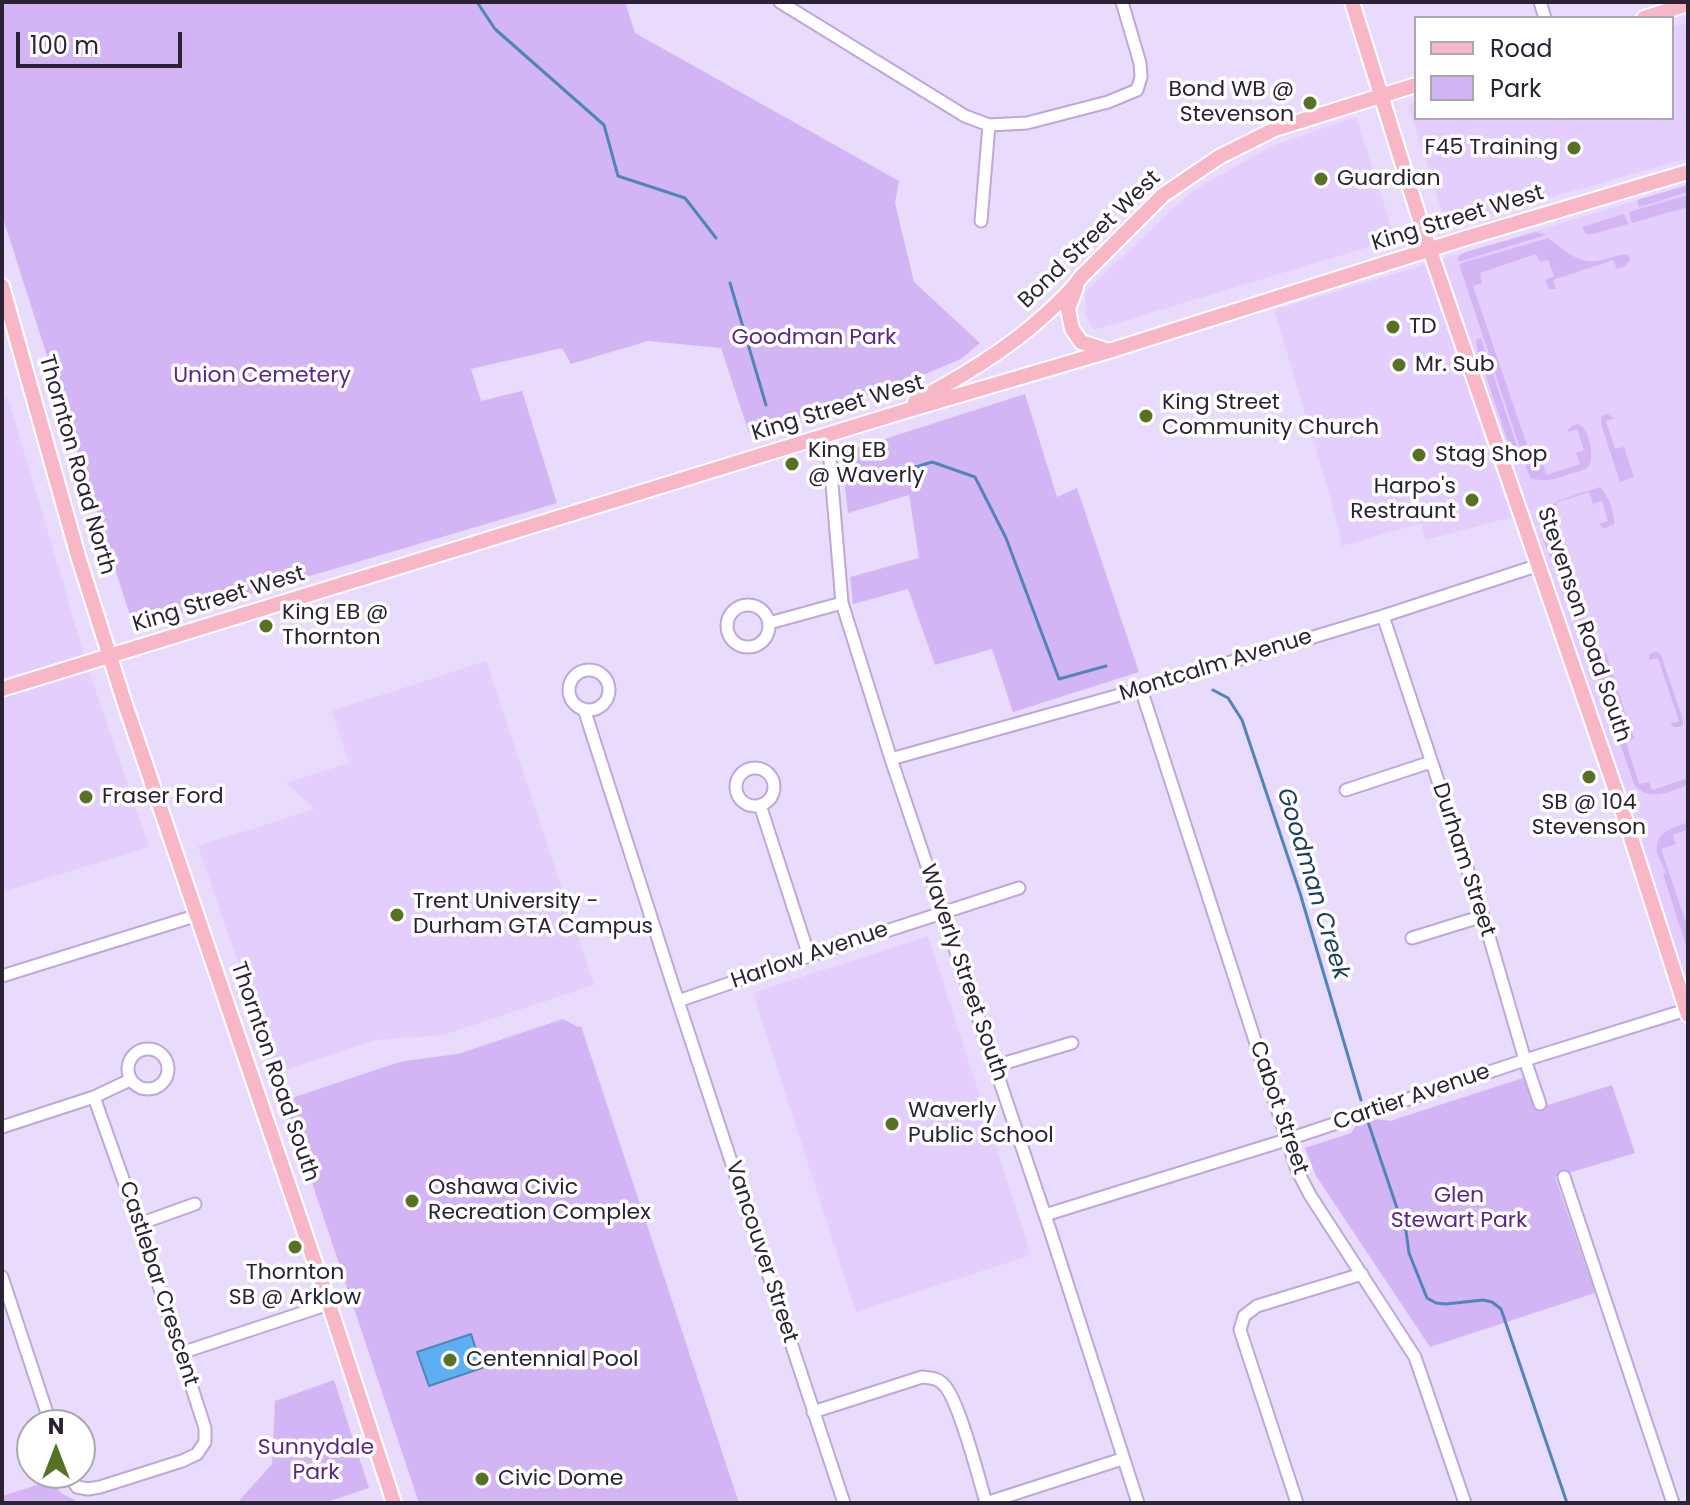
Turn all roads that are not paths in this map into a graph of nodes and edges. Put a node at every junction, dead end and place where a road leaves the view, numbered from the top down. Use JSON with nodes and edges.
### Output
{"nodes":[{"id":1,"x":780,"y":2,"type":"edge"},
{"id":2,"x":1122,"y":2,"type":"edge"},
{"id":3,"x":1352,"y":2,"type":"edge"},
{"id":4,"x":1688,"y":4,"type":"edge"},
{"id":5,"x":1650,"y":16,"type":"edge"},
{"id":6,"x":1414,"y":86,"type":"edge"},
{"id":7,"x":1382,"y":95,"type":"junction"},
{"id":8,"x":989,"y":125,"type":"junction"},
{"id":9,"x":1688,"y":172,"type":"edge"},
{"id":10,"x":981,"y":221,"type":"dead end"},
{"id":11,"x":1430,"y":250,"type":"junction"},
{"id":12,"x":1081,"y":277,"type":"junction"},
{"id":13,"x":2,"y":286,"type":"edge"},
{"id":14,"x":1109,"y":351,"type":"junction"},
{"id":15,"x":895,"y":414,"type":"junction"},
{"id":16,"x":823,"y":436,"type":"junction"},
{"id":17,"x":1539,"y":565,"type":"junction"},
{"id":18,"x":842,"y":603,"type":"junction"},
{"id":19,"x":1383,"y":616,"type":"junction"},
{"id":20,"x":769,"y":623,"type":"dead end"},
{"id":21,"x":110,"y":656,"type":"junction"},
{"id":22,"x":2,"y":689,"type":"edge"},
{"id":23,"x":1141,"y":689,"type":"junction"},
{"id":24,"x":584,"y":709,"type":"dead end"},
{"id":25,"x":891,"y":759,"type":"junction"},
{"id":26,"x":1431,"y":762,"type":"junction"},
{"id":27,"x":1346,"y":790,"type":"dead end"},
{"id":28,"x":760,"y":805,"type":"dead end"},
{"id":29,"x":1019,"y":888,"type":"dead end"},
{"id":30,"x":942,"y":912,"type":"junction"},
{"id":31,"x":198,"y":915,"type":"junction"},
{"id":32,"x":1483,"y":916,"type":"junction"},
{"id":33,"x":1412,"y":938,"type":"dead end"},
{"id":34,"x":809,"y":956,"type":"junction"},
{"id":35,"x":2,"y":976,"type":"edge"},
{"id":36,"x":678,"y":1001,"type":"junction"},
{"id":37,"x":1687,"y":1012,"type":"edge"},
{"id":38,"x":1072,"y":1043,"type":"dead end"},
{"id":39,"x":1525,"y":1060,"type":"junction"},
{"id":40,"x":995,"y":1066,"type":"junction"},
{"id":41,"x":130,"y":1080,"type":"dead end"},
{"id":42,"x":94,"y":1097,"type":"junction"},
{"id":43,"x":1540,"y":1104,"type":"dead end"},
{"id":44,"x":2,"y":1127,"type":"edge"},
{"id":45,"x":1286,"y":1140,"type":"junction"},
{"id":46,"x":1564,"y":1177,"type":"dead end"},
{"id":47,"x":195,"y":1204,"type":"dead end"},
{"id":48,"x":1045,"y":1215,"type":"junction"},
{"id":49,"x":139,"y":1224,"type":"junction"},
{"id":50,"x":1362,"y":1274,"type":"junction"},
{"id":51,"x":2,"y":1277,"type":"edge"},
{"id":52,"x":329,"y":1304,"type":"junction"},
{"id":53,"x":181,"y":1353,"type":"junction"},
{"id":54,"x":46,"y":1409,"type":"edge"},
{"id":55,"x":813,"y":1412,"type":"junction"},
{"id":56,"x":1122,"y":1459,"type":"junction"},
{"id":57,"x":96,"y":1488,"type":"edge"},
{"id":58,"x":394,"y":1503,"type":"edge"},
{"id":59,"x":844,"y":1503,"type":"edge"},
{"id":60,"x":986,"y":1503,"type":"edge"},
{"id":61,"x":1138,"y":1503,"type":"edge"},
{"id":62,"x":1297,"y":1503,"type":"edge"},
{"id":63,"x":1465,"y":1503,"type":"edge"},
{"id":64,"x":1673,"y":1503,"type":"edge"}],
"edges":[{"from":1,"to":8,"type":"street"},
{"from":2,"to":8,"type":"street"},
{"from":3,"to":7,"type":"main road","name":"Stevenson Road South"},
{"from":4,"to":5,"type":"main road"},
{"from":6,"to":7,"type":"main road","name":"Bond Street West"},
{"from":7,"to":11,"type":"main road","name":"Stevenson Road South"},
{"from":7,"to":12,"type":"main road","name":"Bond Street West"},
{"from":8,"to":10,"type":"street"},
{"from":9,"to":11,"type":"main road","name":"King Street West"},
{"from":11,"to":14,"type":"main road","name":"King Street West"},
{"from":11,"to":17,"type":"main road","name":"Stevenson Road South"},
{"from":12,"to":14,"type":"main road"},
{"from":12,"to":15,"type":"main road","name":"Bond Street West"},
{"from":13,"to":21,"type":"main road","name":"Thornton Road North"},
{"from":14,"to":15,"type":"main road","name":"King Street West"},
{"from":15,"to":16,"type":"main road","name":"King Street West"},
{"from":16,"to":18,"type":"street","name":"Waverly Street South"},
{"from":16,"to":21,"type":"main road","name":"King Street West"},
{"from":17,"to":19,"type":"street","name":"Montcalm Avenue"},
{"from":17,"to":37,"type":"main road","name":"Stevenson Road South"},
{"from":18,"to":20,"type":"street"},
{"from":18,"to":25,"type":"street","name":"Waverly Street South"},
{"from":19,"to":23,"type":"street","name":"Montcalm Avenue"},
{"from":19,"to":26,"type":"street","name":"Durham Street"},
{"from":21,"to":22,"type":"main road","name":"King Street West"},
{"from":21,"to":31,"type":"main road","name":"Thornton Road South"},
{"from":23,"to":25,"type":"street","name":"Montcalm Avenue"},
{"from":23,"to":45,"type":"street","name":"Cabot Street"},
{"from":24,"to":36,"type":"street","name":"Vancouver Street"},
{"from":25,"to":30,"type":"street","name":"Waverly Street South"},
{"from":26,"to":27,"type":"street"},
{"from":26,"to":32,"type":"street","name":"Durham Street"},
{"from":28,"to":34,"type":"street"},
{"from":29,"to":30,"type":"street","name":"Harlow Avenue"},
{"from":30,"to":34,"type":"street","name":"Harlow Avenue"},
{"from":30,"to":40,"type":"street","name":"Waverly Street South"},
{"from":31,"to":35,"type":"street"},
{"from":31,"to":52,"type":"main road","name":"Thornton Road South"},
{"from":32,"to":33,"type":"street"},
{"from":32,"to":39,"type":"street","name":"Durham Street"},
{"from":34,"to":36,"type":"street","name":"Harlow Avenue"},
{"from":36,"to":55,"type":"street","name":"Vancouver Street"},
{"from":37,"to":39,"type":"street","name":"Cartier Avenue"},
{"from":38,"to":40,"type":"street"},
{"from":39,"to":43,"type":"street","name":"Durham Street"},
{"from":39,"to":45,"type":"street","name":"Cartier Avenue"},
{"from":40,"to":48,"type":"street","name":"Waverly Street South"},
{"from":41,"to":42,"type":"street"},
{"from":42,"to":44,"type":"street"},
{"from":42,"to":49,"type":"street","name":"Castlebar Crescent"},
{"from":45,"to":48,"type":"street","name":"Cartier Avenue"},
{"from":45,"to":50,"type":"street","name":"Cabot Street"},
{"from":46,"to":64,"type":"street"},
{"from":47,"to":49,"type":"street"},
{"from":48,"to":56,"type":"street","name":"Waverly Street South"},
{"from":49,"to":53,"type":"street","name":"Castlebar Crescent"},
{"from":50,"to":62,"type":"street"},
{"from":50,"to":63,"type":"street","name":"Cabot Street"},
{"from":51,"to":54,"type":"street"},
{"from":52,"to":53,"type":"street"},
{"from":52,"to":58,"type":"main road","name":"Thornton Road South"},
{"from":53,"to":57,"type":"street","name":"Castlebar Crescent"},
{"from":55,"to":59,"type":"street","name":"Vancouver Street"},
{"from":55,"to":60,"type":"street"},
{"from":56,"to":60,"type":"street"},
{"from":56,"to":61,"type":"street","name":"Waverly Street South"}]}
